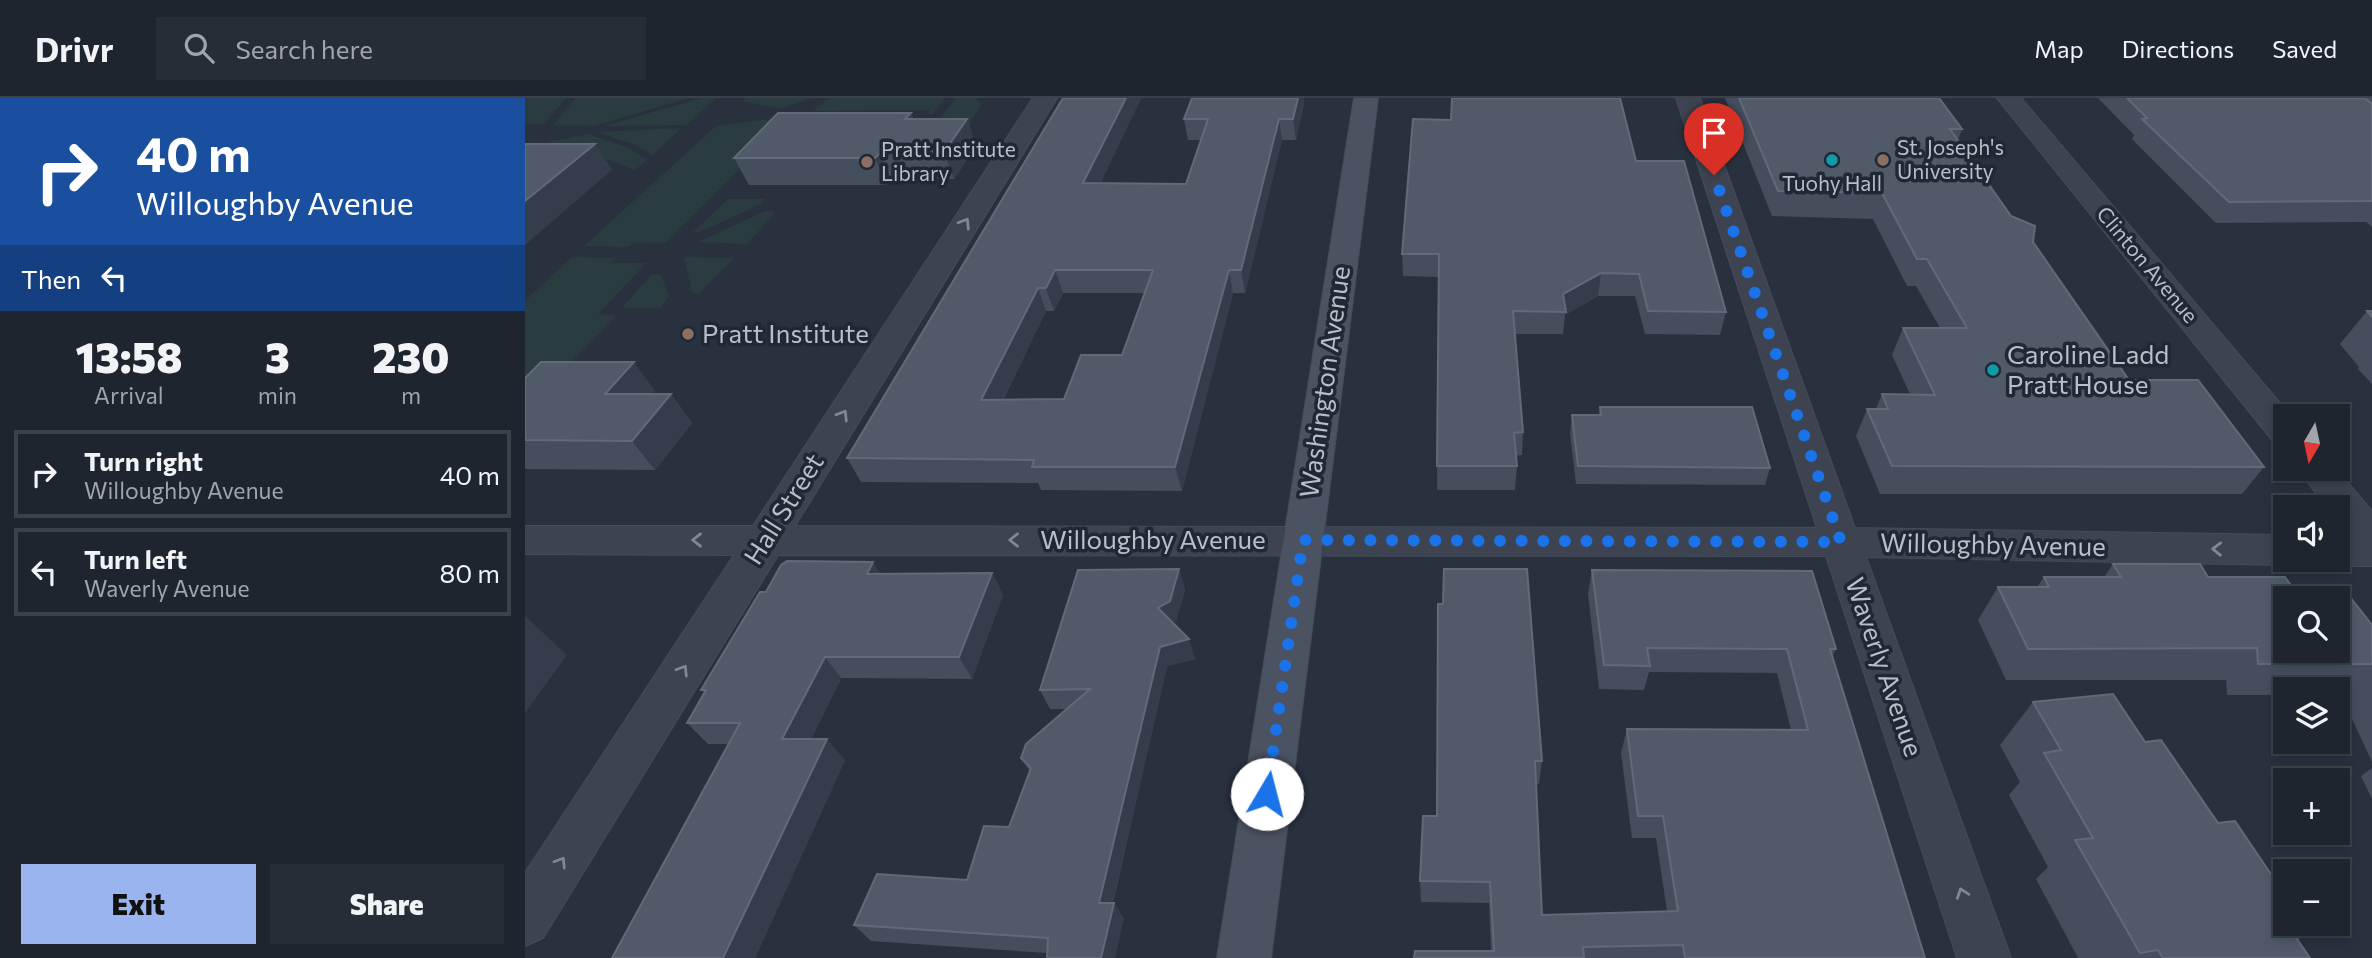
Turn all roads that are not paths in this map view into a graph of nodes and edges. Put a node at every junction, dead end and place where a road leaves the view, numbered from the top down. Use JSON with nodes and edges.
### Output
{"nodes":[{"id":1,"x":1045,"y":98,"type":"edge"},
{"id":2,"x":1366,"y":98,"type":"edge"},
{"id":3,"x":1688,"y":98,"type":"edge"},
{"id":4,"x":2009,"y":98,"type":"edge"},
{"id":5,"x":2273,"y":418,"type":"edge"},
{"id":6,"x":2326,"y":481,"type":"edge"},
{"id":7,"x":2372,"y":537,"type":"edge"},
{"id":8,"x":525,"y":540,"type":"edge"},
{"id":9,"x":765,"y":540,"type":"junction"},
{"id":10,"x":1303,"y":540,"type":"junction"},
{"id":11,"x":1841,"y":542,"type":"junction"},
{"id":12,"x":2273,"y":550,"type":"edge"},
{"id":13,"x":2350,"y":551,"type":"edge"},
{"id":14,"x":2372,"y":551,"type":"edge"},
{"id":15,"x":525,"y":920,"type":"edge"},
{"id":16,"x":1244,"y":958,"type":"edge"},
{"id":17,"x":1984,"y":958,"type":"edge"}],
"edges":[{"from":9,"to":1,"type":"street","name":"Hall Street","one_way":true},
{"from":2,"to":10,"type":"main road","name":"Washington Avenue"},
{"from":3,"to":11,"type":"street","name":"Waverly Avenue"},
{"from":4,"to":5,"type":"street","name":"Clinton Avenue"},
{"from":6,"to":7,"type":"street"},
{"from":9,"to":8,"type":"street","name":"Willoughby Avenue","one_way":true},
{"from":10,"to":9,"type":"street","name":"Willoughby Avenue","one_way":true},
{"from":15,"to":9,"type":"street","name":"Hall Street","one_way":true},
{"from":10,"to":11,"type":"street","name":"Willoughby Avenue"},
{"from":10,"to":16,"type":"main road","name":"Washington Avenue"},
{"from":12,"to":11,"type":"street","name":"Willoughby Avenue","one_way":true},
{"from":17,"to":11,"type":"street","name":"Waverly Avenue","one_way":true},
{"from":13,"to":14,"type":"street"}]}
